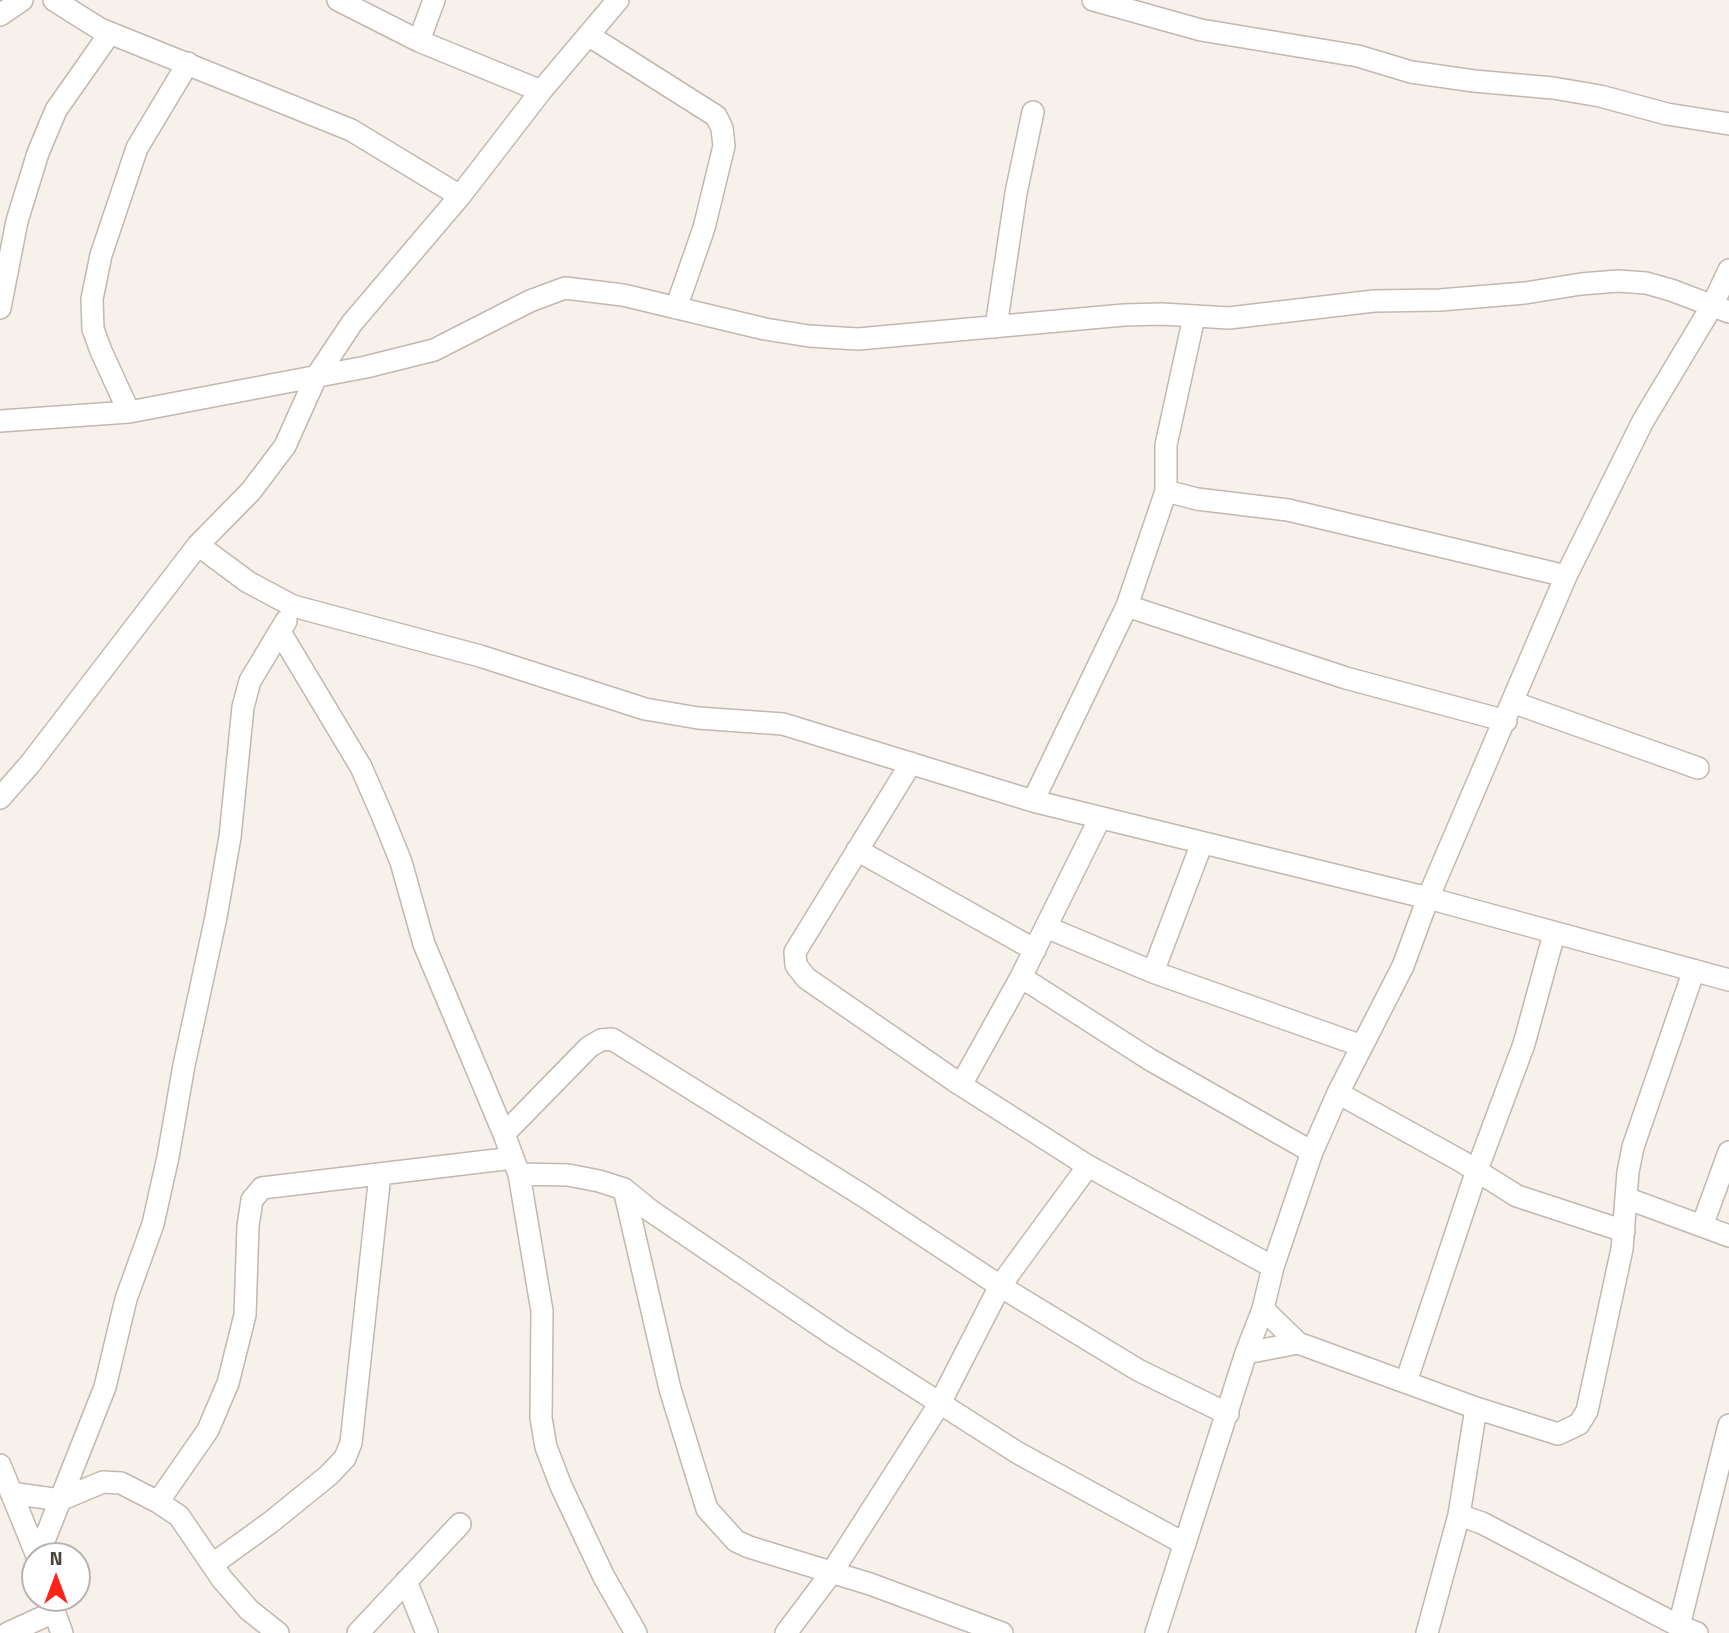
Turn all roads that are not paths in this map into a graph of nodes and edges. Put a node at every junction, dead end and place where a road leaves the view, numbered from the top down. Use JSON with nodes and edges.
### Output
{"nodes":[{"id":1,"x":22,"y":0,"type":"edge"},
{"id":2,"x":54,"y":0,"type":"edge"},
{"id":3,"x":338,"y":0,"type":"edge"},
{"id":4,"x":434,"y":0,"type":"edge"},
{"id":5,"x":1093,"y":0,"type":"edge"},
{"id":6,"x":616,"y":1,"type":"edge"},
{"id":7,"x":0,"y":15,"type":"edge"},
{"id":8,"x":110,"y":33,"type":"junction"},
{"id":9,"x":588,"y":35,"type":"junction"},
{"id":10,"x":419,"y":41,"type":"junction"},
{"id":11,"x":188,"y":63,"type":"junction"},
{"id":12,"x":541,"y":91,"type":"junction"},
{"id":13,"x":1033,"y":112,"type":"dead end"},
{"id":14,"x":1729,"y":124,"type":"edge"},
{"id":15,"x":460,"y":197,"type":"junction"},
{"id":16,"x":1729,"y":270,"type":"edge"},
{"id":17,"x":0,"y":308,"type":"edge"},
{"id":18,"x":677,"y":308,"type":"junction"},
{"id":19,"x":1720,"y":309,"type":"edge"},
{"id":20,"x":1194,"y":317,"type":"junction"},
{"id":21,"x":996,"y":327,"type":"junction"},
{"id":22,"x":316,"y":377,"type":"junction"},
{"id":23,"x":129,"y":412,"type":"junction"},
{"id":24,"x":0,"y":421,"type":"edge"},
{"id":25,"x":1166,"y":491,"type":"junction"},
{"id":26,"x":198,"y":545,"type":"junction"},
{"id":27,"x":1566,"y":576,"type":"junction"},
{"id":28,"x":293,"y":606,"type":"junction"},
{"id":29,"x":1126,"y":606,"type":"junction"},
{"id":30,"x":280,"y":632,"type":"junction"},
{"id":31,"x":1509,"y":712,"type":"junction"},
{"id":32,"x":911,"y":763,"type":"junction"},
{"id":33,"x":1698,"y":768,"type":"dead end"},
{"id":34,"x":0,"y":798,"type":"edge"},
{"id":35,"x":1032,"y":801,"type":"junction"},
{"id":36,"x":1100,"y":818,"type":"junction"},
{"id":37,"x":1202,"y":843,"type":"junction"},
{"id":38,"x":857,"y":850,"type":"junction"},
{"id":39,"x":1428,"y":898,"type":"junction"},
{"id":40,"x":1046,"y":927,"type":"junction"},
{"id":41,"x":1554,"y":934,"type":"junction"},
{"id":42,"x":1035,"y":950,"type":"junction"},
{"id":43,"x":1694,"y":970,"type":"junction"},
{"id":44,"x":1153,"y":971,"type":"junction"},
{"id":45,"x":1021,"y":977,"type":"junction"},
{"id":46,"x":1729,"y":980,"type":"edge"},
{"id":47,"x":1363,"y":1046,"type":"junction"},
{"id":48,"x":961,"y":1085,"type":"junction"},
{"id":49,"x":1338,"y":1093,"type":"junction"},
{"id":50,"x":504,"y":1134,"type":"junction"},
{"id":51,"x":1312,"y":1152,"type":"junction"},
{"id":52,"x":1729,"y":1152,"type":"edge"},
{"id":53,"x":516,"y":1166,"type":"junction"},
{"id":54,"x":1088,"y":1166,"type":"junction"},
{"id":55,"x":1477,"y":1170,"type":"junction"},
{"id":56,"x":380,"y":1174,"type":"junction"},
{"id":57,"x":624,"y":1189,"type":"junction"},
{"id":58,"x":1626,"y":1198,"type":"junction"},
{"id":59,"x":1702,"y":1226,"type":"junction"},
{"id":60,"x":1624,"y":1231,"type":"junction"},
{"id":61,"x":1729,"y":1236,"type":"edge"},
{"id":62,"x":1273,"y":1267,"type":"junction"},
{"id":63,"x":1000,"y":1286,"type":"junction"},
{"id":64,"x":1263,"y":1309,"type":"junction"},
{"id":65,"x":1298,"y":1343,"type":"junction"},
{"id":66,"x":1245,"y":1353,"type":"junction"},
{"id":67,"x":1406,"y":1382,"type":"junction"},
{"id":68,"x":940,"y":1403,"type":"junction"},
{"id":69,"x":1476,"y":1408,"type":"junction"},
{"id":70,"x":1228,"y":1414,"type":"junction"},
{"id":71,"x":1729,"y":1425,"type":"edge"},
{"id":72,"x":0,"y":1465,"type":"edge"},
{"id":73,"x":11,"y":1493,"type":"junction"},
{"id":74,"x":60,"y":1500,"type":"junction"},
{"id":75,"x":158,"y":1502,"type":"junction"},
{"id":76,"x":1459,"y":1515,"type":"junction"},
{"id":77,"x":460,"y":1524,"type":"dead end"},
{"id":78,"x":31,"y":1542,"type":"edge"},
{"id":79,"x":43,"y":1542,"type":"edge"},
{"id":80,"x":1185,"y":1544,"type":"junction"},
{"id":81,"x":213,"y":1564,"type":"junction"},
{"id":82,"x":832,"y":1573,"type":"junction"},
{"id":83,"x":406,"y":1581,"type":"junction"},
{"id":84,"x":41,"y":1612,"type":"edge"},
{"id":85,"x":54,"y":1612,"type":"edge"},
{"id":86,"x":1692,"y":1631,"type":"edge"},
{"id":87,"x":8,"y":1633,"type":"edge"},
{"id":88,"x":62,"y":1633,"type":"edge"},
{"id":89,"x":278,"y":1633,"type":"edge"},
{"id":90,"x":358,"y":1633,"type":"edge"},
{"id":91,"x":427,"y":1633,"type":"edge"},
{"id":92,"x":636,"y":1633,"type":"edge"},
{"id":93,"x":786,"y":1633,"type":"edge"},
{"id":94,"x":1002,"y":1633,"type":"edge"},
{"id":95,"x":1156,"y":1633,"type":"edge"},
{"id":96,"x":1427,"y":1633,"type":"edge"}],
"edges":[{"from":1,"to":7,"type":"street"},
{"from":2,"to":8,"type":"street"},
{"from":3,"to":10,"type":"street"},
{"from":4,"to":10,"type":"street"},
{"from":5,"to":14,"type":"street"},
{"from":6,"to":9,"type":"street"},
{"from":8,"to":11,"type":"street"},
{"from":8,"to":17,"type":"street"},
{"from":9,"to":12,"type":"street"},
{"from":9,"to":18,"type":"street"},
{"from":10,"to":12,"type":"street"},
{"from":11,"to":15,"type":"street"},
{"from":11,"to":23,"type":"street"},
{"from":12,"to":15,"type":"street"},
{"from":13,"to":21,"type":"street"},
{"from":15,"to":22,"type":"street"},
{"from":16,"to":19,"type":"street"},
{"from":18,"to":21,"type":"street"},
{"from":18,"to":22,"type":"street"},
{"from":19,"to":20,"type":"street"},
{"from":19,"to":27,"type":"street"},
{"from":20,"to":21,"type":"street"},
{"from":20,"to":25,"type":"street"},
{"from":22,"to":23,"type":"street"},
{"from":22,"to":26,"type":"street"},
{"from":23,"to":24,"type":"street"},
{"from":25,"to":27,"type":"street"},
{"from":25,"to":29,"type":"street"},
{"from":26,"to":28,"type":"street"},
{"from":26,"to":34,"type":"street"},
{"from":27,"to":31,"type":"street"},
{"from":28,"to":30,"type":"street"},
{"from":28,"to":32,"type":"street"},
{"from":29,"to":31,"type":"street"},
{"from":29,"to":35,"type":"street"},
{"from":30,"to":50,"type":"street"},
{"from":30,"to":74,"type":"street"},
{"from":31,"to":33,"type":"street"},
{"from":31,"to":39,"type":"street"},
{"from":32,"to":35,"type":"street"},
{"from":32,"to":38,"type":"street"},
{"from":35,"to":36,"type":"street"},
{"from":36,"to":37,"type":"street"},
{"from":36,"to":40,"type":"street"},
{"from":37,"to":39,"type":"street"},
{"from":37,"to":44,"type":"street"},
{"from":38,"to":42,"type":"street"},
{"from":38,"to":48,"type":"street"},
{"from":39,"to":41,"type":"street"},
{"from":39,"to":47,"type":"street"},
{"from":40,"to":42,"type":"street"},
{"from":40,"to":44,"type":"street"},
{"from":41,"to":43,"type":"street"},
{"from":41,"to":55,"type":"street"},
{"from":42,"to":45,"type":"street"},
{"from":43,"to":46,"type":"street"},
{"from":43,"to":58,"type":"street"},
{"from":44,"to":47,"type":"street"},
{"from":45,"to":48,"type":"street"},
{"from":45,"to":51,"type":"street"},
{"from":47,"to":49,"type":"street"},
{"from":48,"to":54,"type":"street"},
{"from":49,"to":51,"type":"street"},
{"from":49,"to":55,"type":"street"},
{"from":50,"to":53,"type":"street"},
{"from":50,"to":63,"type":"street"},
{"from":51,"to":62,"type":"street"},
{"from":52,"to":59,"type":"street"},
{"from":53,"to":56,"type":"street"},
{"from":53,"to":57,"type":"street"},
{"from":53,"to":92,"type":"street"},
{"from":54,"to":62,"type":"street"},
{"from":54,"to":63,"type":"street"},
{"from":55,"to":60,"type":"street"},
{"from":55,"to":67,"type":"street"},
{"from":56,"to":75,"type":"street"},
{"from":56,"to":81,"type":"street"},
{"from":57,"to":68,"type":"street"},
{"from":57,"to":82,"type":"street"},
{"from":58,"to":59,"type":"street"},
{"from":58,"to":60,"type":"street"},
{"from":59,"to":61,"type":"street"},
{"from":60,"to":69,"type":"street"},
{"from":62,"to":64,"type":"street"},
{"from":63,"to":68,"type":"street"},
{"from":63,"to":70,"type":"street"},
{"from":64,"to":65,"type":"street"},
{"from":64,"to":66,"type":"street"},
{"from":65,"to":66,"type":"street"},
{"from":65,"to":67,"type":"street"},
{"from":66,"to":70,"type":"street"},
{"from":67,"to":69,"type":"street"},
{"from":68,"to":80,"type":"street"},
{"from":68,"to":82,"type":"street"},
{"from":69,"to":76,"type":"street"},
{"from":70,"to":80,"type":"street"},
{"from":71,"to":86,"type":"street"},
{"from":72,"to":73,"type":"street"},
{"from":73,"to":74,"type":"street"},
{"from":73,"to":78,"type":"street"},
{"from":74,"to":75,"type":"street"},
{"from":74,"to":79,"type":"street"},
{"from":75,"to":81,"type":"street"},
{"from":76,"to":86,"type":"street"},
{"from":76,"to":96,"type":"street"},
{"from":77,"to":83,"type":"street"},
{"from":80,"to":95,"type":"street"},
{"from":81,"to":89,"type":"street"},
{"from":82,"to":93,"type":"street"},
{"from":82,"to":94,"type":"street"},
{"from":83,"to":90,"type":"street"},
{"from":83,"to":91,"type":"street"},
{"from":84,"to":87,"type":"street"},
{"from":85,"to":88,"type":"street"}]}
